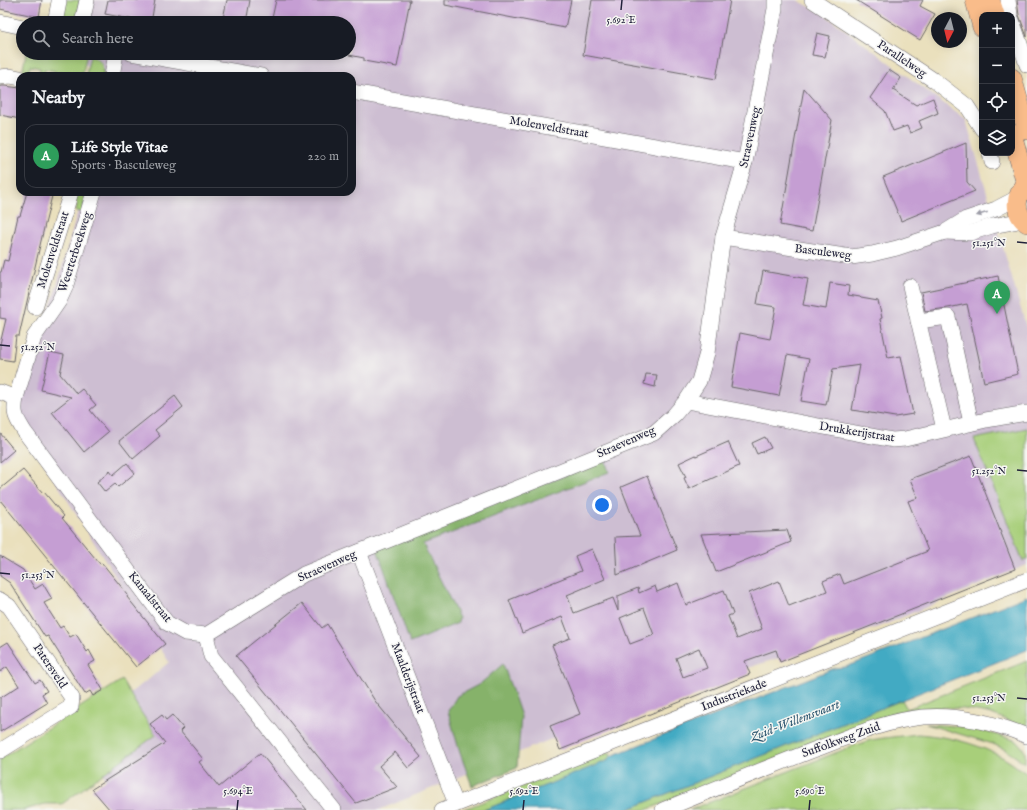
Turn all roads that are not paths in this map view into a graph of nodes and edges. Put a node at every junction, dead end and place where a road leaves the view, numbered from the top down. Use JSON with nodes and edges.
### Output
{"nodes":[{"id":1,"x":59,"y":0,"type":"edge"},
{"id":2,"x":87,"y":0,"type":"edge"},
{"id":3,"x":775,"y":0,"type":"edge"},
{"id":4,"x":812,"y":0,"type":"edge"},
{"id":5,"x":975,"y":0,"type":"edge"},
{"id":6,"x":990,"y":0,"type":"edge"},
{"id":7,"x":1008,"y":0,"type":"edge"},
{"id":8,"x":993,"y":12,"type":"edge"},
{"id":9,"x":1010,"y":12,"type":"edge"},
{"id":10,"x":979,"y":15,"type":"edge"},
{"id":11,"x":56,"y":16,"type":"edge"},
{"id":12,"x":84,"y":16,"type":"edge"},
{"id":13,"x":0,"y":22,"type":"edge"},
{"id":14,"x":16,"y":25,"type":"edge"},
{"id":15,"x":1015,"y":29,"type":"edge"},
{"id":16,"x":115,"y":60,"type":"edge"},
{"id":17,"x":171,"y":60,"type":"edge"},
{"id":18,"x":1027,"y":65,"type":"edge"},
{"id":19,"x":113,"y":72,"type":"edge"},
{"id":20,"x":239,"y":72,"type":"edge"},
{"id":21,"x":0,"y":77,"type":"edge"},
{"id":22,"x":16,"y":77,"type":"edge"},
{"id":23,"x":1014,"y":84,"type":"edge"},
{"id":24,"x":356,"y":93,"type":"edge"},
{"id":25,"x":979,"y":124,"type":"edge"},
{"id":26,"x":1027,"y":130,"type":"edge"},
{"id":27,"x":1015,"y":148,"type":"edge"},
{"id":28,"x":746,"y":162,"type":"junction"},
{"id":29,"x":1024,"y":189,"type":"edge"},
{"id":30,"x":70,"y":196,"type":"edge"},
{"id":31,"x":93,"y":196,"type":"edge"},
{"id":32,"x":1025,"y":221,"type":"edge"},
{"id":33,"x":945,"y":232,"type":"junction"},
{"id":34,"x":723,"y":237,"type":"junction"},
{"id":35,"x":910,"y":286,"type":"dead end"},
{"id":36,"x":35,"y":307,"type":"dead end"},
{"id":37,"x":918,"y":322,"type":"junction"},
{"id":38,"x":0,"y":392,"type":"edge"},
{"id":39,"x":16,"y":398,"type":"junction"},
{"id":40,"x":686,"y":401,"type":"junction"},
{"id":41,"x":1027,"y":413,"type":"edge"},
{"id":42,"x":971,"y":423,"type":"junction"},
{"id":43,"x":944,"y":430,"type":"junction"},
{"id":44,"x":359,"y":552,"type":"junction"},
{"id":45,"x":1027,"y":580,"type":"edge"},
{"id":46,"x":0,"y":600,"type":"edge"},
{"id":47,"x":206,"y":634,"type":"junction"},
{"id":48,"x":1027,"y":736,"type":"edge"},
{"id":49,"x":0,"y":751,"type":"edge"},
{"id":50,"x":456,"y":804,"type":"junction"},
{"id":51,"x":334,"y":810,"type":"edge"},
{"id":52,"x":442,"y":810,"type":"edge"},
{"id":53,"x":663,"y":810,"type":"edge"}],
"edges":[{"from":1,"to":11,"type":"street"},
{"from":2,"to":12,"type":"street"},
{"from":3,"to":28,"type":"street","name":"Straevenweg"},
{"from":4,"to":25,"type":"street","name":"Parallelweg"},
{"from":5,"to":10,"type":"main road"},
{"from":6,"to":8,"type":"main road"},
{"from":7,"to":9,"type":"street"},
{"from":13,"to":14,"type":"street"},
{"from":15,"to":18,"type":"street"},
{"from":16,"to":19,"type":"street"},
{"from":17,"to":20,"type":"street"},
{"from":21,"to":22,"type":"street"},
{"from":23,"to":26,"type":"main road"},
{"from":24,"to":28,"type":"street","name":"Molenveldstraat"},
{"from":27,"to":29,"type":"main road"},
{"from":28,"to":34,"type":"street","name":"Straevenweg"},
{"from":29,"to":32,"type":"main road"},
{"from":29,"to":33,"type":"street","name":"Basculeweg","one_way":true},
{"from":30,"to":36,"type":"street","name":"Molenveldstraat"},
{"from":31,"to":39,"type":"street","name":"Weerterbeekweg"},
{"from":32,"to":33,"type":"street","name":"Basculeweg"},
{"from":33,"to":34,"type":"street","name":"Basculeweg"},
{"from":34,"to":40,"type":"street","name":"Straevenweg"},
{"from":35,"to":37,"type":"street"},
{"from":37,"to":42,"type":"street"},
{"from":37,"to":43,"type":"street"},
{"from":38,"to":39,"type":"street"},
{"from":39,"to":47,"type":"street","name":"Kanaalstraat"},
{"from":40,"to":43,"type":"street","name":"Drukkerijstraat"},
{"from":40,"to":44,"type":"street","name":"Straevenweg"},
{"from":41,"to":42,"type":"street","name":"Drukkerijstraat"},
{"from":42,"to":43,"type":"street","name":"Drukkerijstraat"},
{"from":44,"to":47,"type":"street","name":"Straevenweg"},
{"from":44,"to":50,"type":"street","name":"Maalderijstraat"},
{"from":45,"to":50,"type":"street","name":"Industriekade"},
{"from":46,"to":49,"type":"street","name":"Patersveld"},
{"from":47,"to":51,"type":"street"},
{"from":48,"to":53,"type":"street","name":"Suffolkweg Zuid"},
{"from":50,"to":52,"type":"street","name":"Industriekade"}]}
